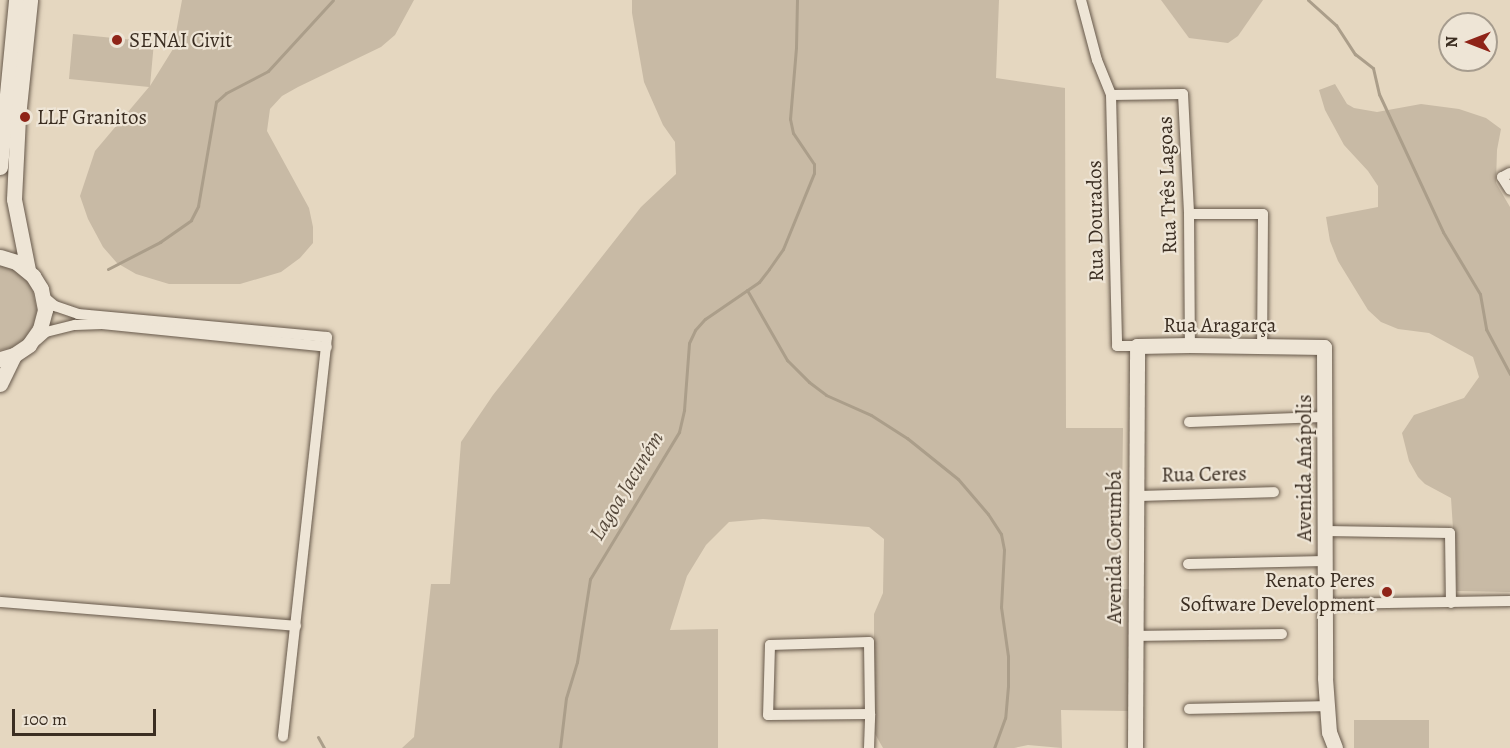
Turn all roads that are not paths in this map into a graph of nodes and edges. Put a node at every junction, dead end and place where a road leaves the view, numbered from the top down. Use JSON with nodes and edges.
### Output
{"nodes":[{"id":1,"x":15,"y":0,"type":"edge"},
{"id":2,"x":30,"y":0,"type":"edge"},
{"id":3,"x":1081,"y":0,"type":"edge"},
{"id":4,"x":1112,"y":95,"type":"junction"},
{"id":5,"x":0,"y":167,"type":"edge"},
{"id":6,"x":1506,"y":175,"type":"edge"},
{"id":7,"x":1510,"y":190,"type":"edge"},
{"id":8,"x":1189,"y":214,"type":"junction"},
{"id":9,"x":0,"y":257,"type":"edge"},
{"id":10,"x":28,"y":270,"type":"junction"},
{"id":11,"x":43,"y":297,"type":"junction"},
{"id":12,"x":327,"y":342,"type":"junction"},
{"id":13,"x":29,"y":345,"type":"junction"},
{"id":14,"x":1190,"y":345,"type":"junction"},
{"id":15,"x":1117,"y":346,"type":"joint"},
{"id":16,"x":1137,"y":346,"type":"junction"},
{"id":17,"x":1262,"y":346,"type":"junction"},
{"id":18,"x":1324,"y":347,"type":"joint"},
{"id":19,"x":7,"y":357,"type":"edge"},
{"id":20,"x":0,"y":384,"type":"edge"},
{"id":21,"x":1324,"y":417,"type":"junction"},
{"id":22,"x":1189,"y":422,"type":"dead end"},
{"id":23,"x":1274,"y":492,"type":"dead end"},
{"id":24,"x":1135,"y":496,"type":"junction"},
{"id":25,"x":1325,"y":531,"type":"junction"},
{"id":26,"x":1326,"y":561,"type":"junction"},
{"id":27,"x":1188,"y":564,"type":"dead end"},
{"id":28,"x":1510,"y":601,"type":"edge"},
{"id":29,"x":0,"y":602,"type":"edge"},
{"id":30,"x":1326,"y":603,"type":"junction"},
{"id":31,"x":1451,"y":603,"type":"junction"},
{"id":32,"x":296,"y":626,"type":"junction"},
{"id":33,"x":1282,"y":634,"type":"dead end"},
{"id":34,"x":1135,"y":636,"type":"junction"},
{"id":35,"x":1327,"y":706,"type":"junction"},
{"id":36,"x":1189,"y":709,"type":"dead end"},
{"id":37,"x":870,"y":714,"type":"junction"},
{"id":38,"x":1329,"y":732,"type":"junction"},
{"id":39,"x":283,"y":737,"type":"dead end"},
{"id":40,"x":869,"y":748,"type":"edge"},
{"id":41,"x":1135,"y":748,"type":"edge"},
{"id":42,"x":1327,"y":748,"type":"edge"},
{"id":43,"x":1335,"y":748,"type":"edge"}],
"edges":[{"from":1,"to":5,"type":"street"},
{"from":2,"to":10,"type":"street"},
{"from":3,"to":4,"type":"street"},
{"from":4,"to":8,"type":"street","name":"Rua Três Lagoas"},
{"from":4,"to":15,"type":"street","name":"Rua Dourados"},
{"from":6,"to":7,"type":"street"},
{"from":8,"to":14,"type":"street","name":"Rua Três Lagoas"},
{"from":8,"to":17,"type":"street"},
{"from":9,"to":10,"type":"street"},
{"from":10,"to":11,"type":"street"},
{"from":11,"to":12,"type":"street"},
{"from":11,"to":13,"type":"street"},
{"from":12,"to":13,"type":"street"},
{"from":12,"to":32,"type":"street"},
{"from":13,"to":19,"type":"street"},
{"from":14,"to":16,"type":"street","name":"Rua Aragarça"},
{"from":14,"to":17,"type":"street","name":"Rua Aragarça"},
{"from":15,"to":16,"type":"street","name":"Rua Aragarça"},
{"from":16,"to":24,"type":"street","name":"Avenida Corumbá"},
{"from":17,"to":18,"type":"street","name":"Rua Aragarça"},
{"from":18,"to":21,"type":"street","name":"Avenida Anápolis"},
{"from":19,"to":20,"type":"street"},
{"from":21,"to":22,"type":"street"},
{"from":21,"to":25,"type":"street","name":"Avenida Anápolis"},
{"from":23,"to":24,"type":"street","name":"Rua Ceres"},
{"from":24,"to":34,"type":"street","name":"Avenida Corumbá"},
{"from":25,"to":26,"type":"street","name":"Avenida Anápolis"},
{"from":25,"to":31,"type":"street"},
{"from":26,"to":27,"type":"street"},
{"from":26,"to":30,"type":"street","name":"Avenida Anápolis"},
{"from":28,"to":31,"type":"street"},
{"from":29,"to":32,"type":"street"},
{"from":30,"to":31,"type":"street"},
{"from":30,"to":35,"type":"street","name":"Avenida Anápolis"},
{"from":32,"to":39,"type":"street"},
{"from":33,"to":34,"type":"street"},
{"from":34,"to":41,"type":"street","name":"Avenida Corumbá"},
{"from":35,"to":36,"type":"street"},
{"from":35,"to":38,"type":"street","name":"Avenida Anápolis"},
{"from":37,"to":37,"type":"street"},
{"from":37,"to":40,"type":"street"},
{"from":38,"to":42,"type":"street","name":"Avenida Anápolis"},
{"from":38,"to":43,"type":"street","name":"Avenida Anápolis"}]}
